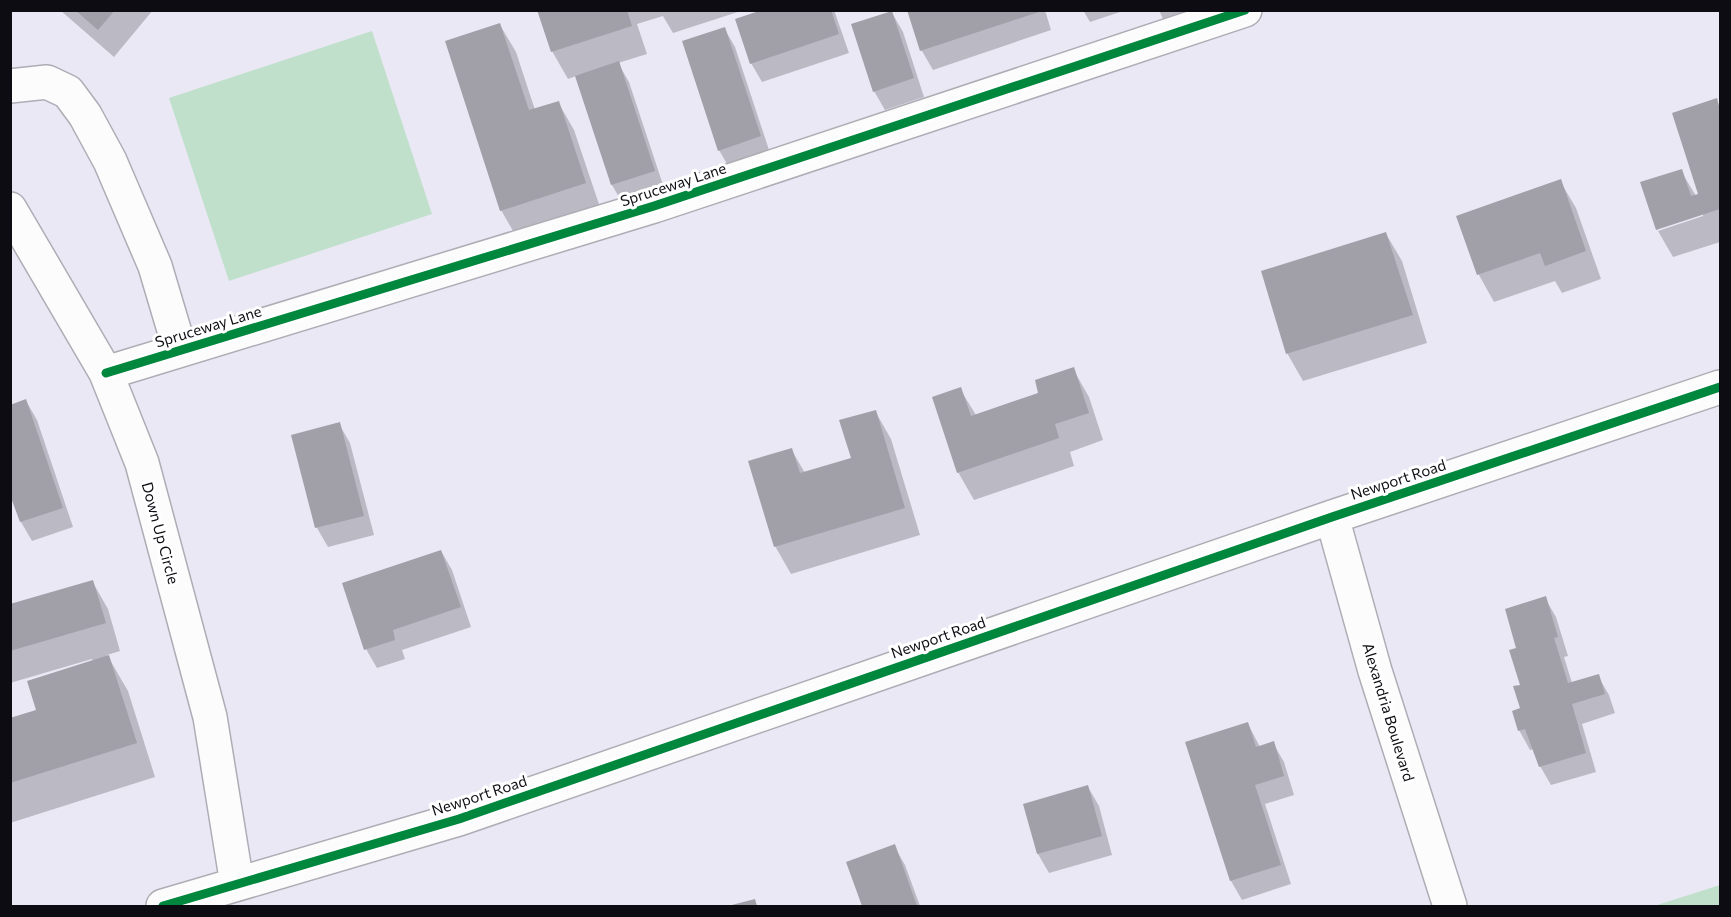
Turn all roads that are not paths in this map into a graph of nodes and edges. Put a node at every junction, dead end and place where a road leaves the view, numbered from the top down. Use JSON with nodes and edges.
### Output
{"nodes":[{"id":1,"x":1245,"y":10,"type":"edge"},
{"id":2,"x":10,"y":86,"type":"edge"},
{"id":3,"x":10,"y":209,"type":"edge"},
{"id":4,"x":180,"y":350,"type":"junction"},
{"id":5,"x":106,"y":373,"type":"junction"},
{"id":6,"x":1720,"y":387,"type":"edge"},
{"id":7,"x":1332,"y":517,"type":"junction"},
{"id":8,"x":237,"y":884,"type":"junction"},
{"id":9,"x":163,"y":906,"type":"edge"},
{"id":10,"x":1450,"y":906,"type":"edge"}],
"edges":[{"from":1,"to":4,"type":"street","name":"Spruceway Lane"},
{"from":2,"to":4,"type":"street"},
{"from":3,"to":5,"type":"street","name":"Down Up Circle"},
{"from":4,"to":5,"type":"street","name":"Spruceway Lane"},
{"from":5,"to":8,"type":"street","name":"Down Up Circle"},
{"from":6,"to":7,"type":"street","name":"Newport Road"},
{"from":7,"to":8,"type":"street","name":"Newport Road"},
{"from":7,"to":10,"type":"street","name":"Alexandria Boulevard"},
{"from":8,"to":9,"type":"street","name":"Newport Road"}]}
